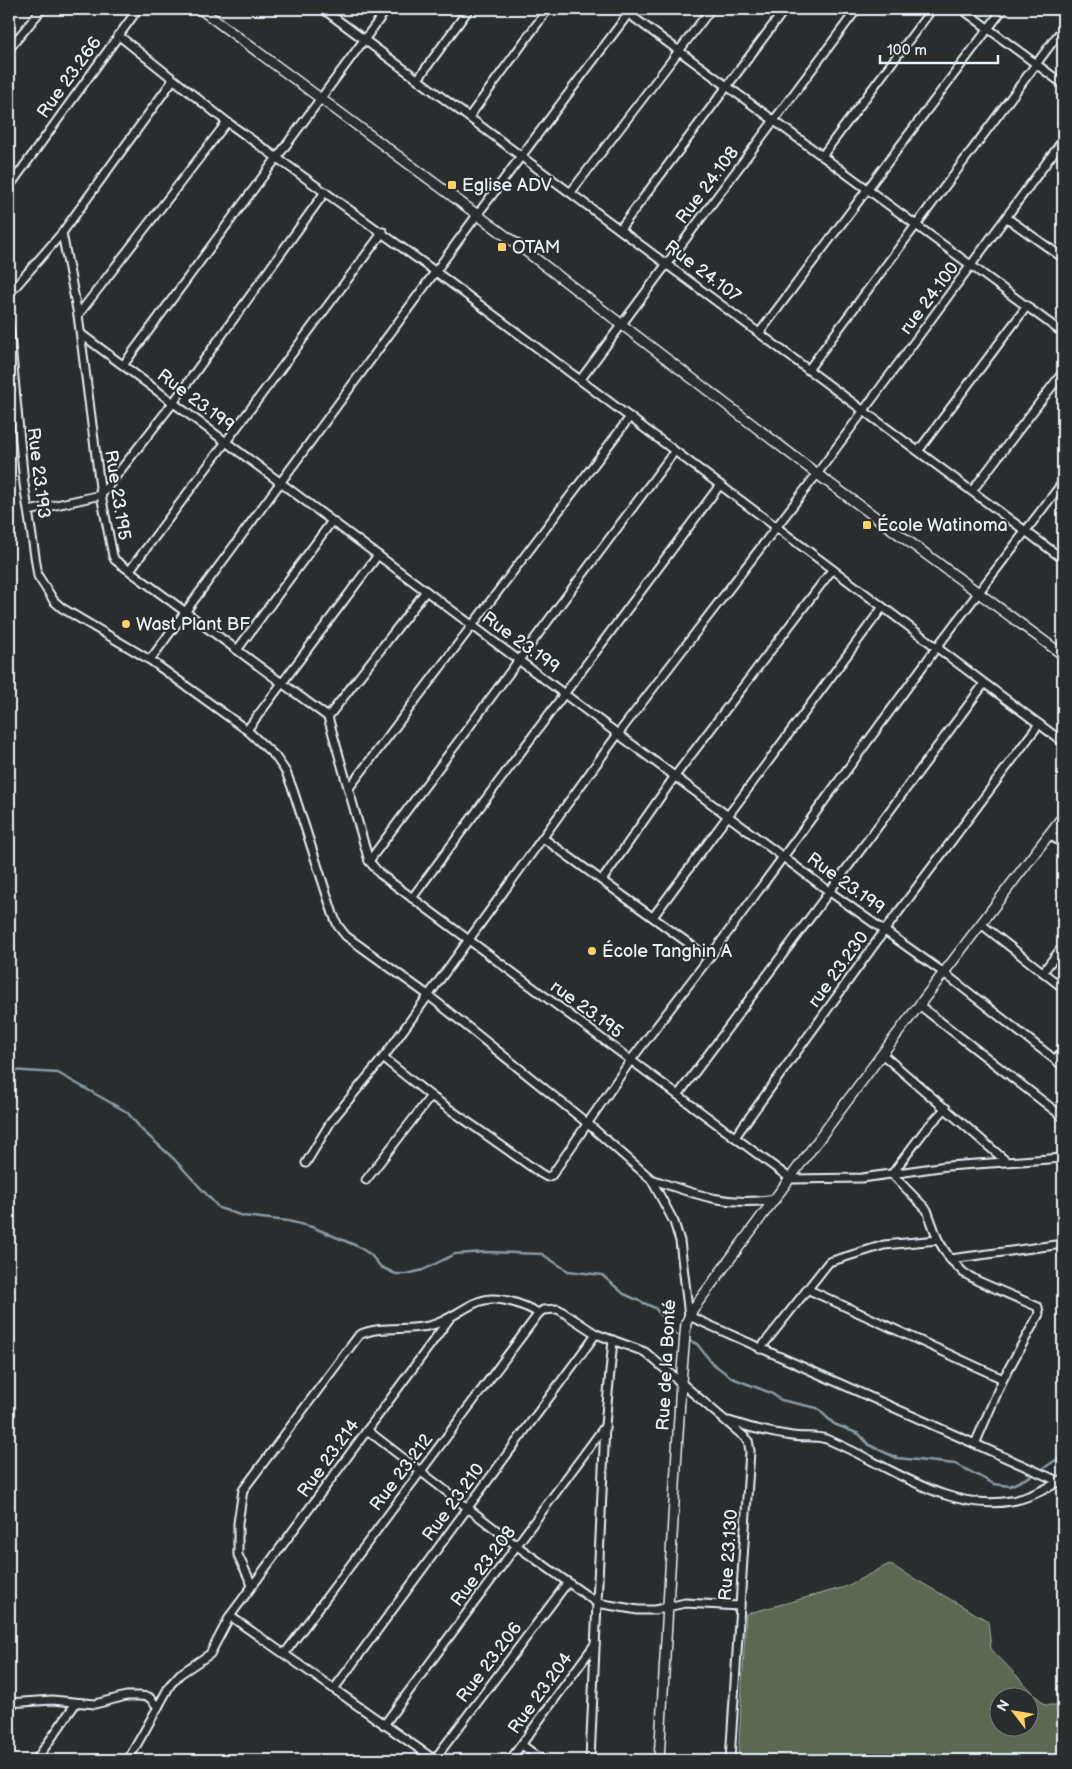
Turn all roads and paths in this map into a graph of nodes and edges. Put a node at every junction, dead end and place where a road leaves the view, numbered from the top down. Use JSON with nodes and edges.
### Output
{"nodes":[{"id":1,"x":42,"y":9,"type":"edge"},
{"id":2,"x":138,"y":9,"type":"edge"},
{"id":3,"x":200,"y":9,"type":"edge"},
{"id":4,"x":323,"y":9,"type":"edge"},
{"id":5,"x":387,"y":9,"type":"edge"},
{"id":6,"x":469,"y":9,"type":"edge"},
{"id":7,"x":548,"y":9,"type":"edge"},
{"id":8,"x":622,"y":9,"type":"edge"},
{"id":9,"x":711,"y":9,"type":"edge"},
{"id":10,"x":785,"y":9,"type":"edge"},
{"id":11,"x":857,"y":9,"type":"edge"},
{"id":12,"x":932,"y":9,"type":"edge"},
{"id":13,"x":962,"y":9,"type":"edge"},
{"id":14,"x":1004,"y":9,"type":"edge"},
{"id":15,"x":630,"y":11,"type":"edge"},
{"id":16,"x":1063,"y":28,"type":"edge"},
{"id":17,"x":988,"y":29,"type":"junction"},
{"id":18,"x":118,"y":35,"type":"junction"},
{"id":19,"x":363,"y":40,"type":"junction"},
{"id":20,"x":9,"y":50,"type":"edge"},
{"id":21,"x":679,"y":51,"type":"junction"},
{"id":22,"x":1037,"y":64,"type":"junction"},
{"id":23,"x":418,"y":79,"type":"junction"},
{"id":24,"x":173,"y":80,"type":"junction"},
{"id":25,"x":1063,"y":84,"type":"edge"},
{"id":26,"x":728,"y":86,"type":"junction"},
{"id":27,"x":319,"y":99,"type":"junction"},
{"id":28,"x":469,"y":117,"type":"junction"},
{"id":29,"x":774,"y":119,"type":"junction"},
{"id":30,"x":227,"y":122,"type":"junction"},
{"id":31,"x":1063,"y":140,"type":"edge"},
{"id":32,"x":522,"y":156,"type":"junction"},
{"id":33,"x":822,"y":156,"type":"junction"},
{"id":34,"x":275,"y":158,"type":"junction"},
{"id":35,"x":9,"y":187,"type":"edge"},
{"id":36,"x":867,"y":190,"type":"junction"},
{"id":37,"x":325,"y":192,"type":"junction"},
{"id":38,"x":571,"y":192,"type":"junction"},
{"id":39,"x":477,"y":215,"type":"junction"},
{"id":40,"x":1007,"y":218,"type":"junction"},
{"id":41,"x":917,"y":226,"type":"junction"},
{"id":42,"x":620,"y":229,"type":"junction"},
{"id":43,"x":383,"y":232,"type":"junction"},
{"id":44,"x":62,"y":233,"type":"junction"},
{"id":45,"x":1063,"y":257,"type":"edge"},
{"id":46,"x":667,"y":264,"type":"junction"},
{"id":47,"x":972,"y":265,"type":"junction"},
{"id":48,"x":436,"y":272,"type":"junction"},
{"id":49,"x":9,"y":294,"type":"edge"},
{"id":50,"x":1027,"y":306,"type":"junction"},
{"id":51,"x":78,"y":315,"type":"junction"},
{"id":52,"x":9,"y":324,"type":"edge"},
{"id":53,"x":620,"y":325,"type":"junction"},
{"id":54,"x":760,"y":332,"type":"junction"},
{"id":55,"x":1063,"y":333,"type":"edge"},
{"id":56,"x":81,"y":334,"type":"junction"},
{"id":57,"x":124,"y":364,"type":"junction"},
{"id":58,"x":808,"y":370,"type":"junction"},
{"id":59,"x":1063,"y":372,"type":"edge"},
{"id":60,"x":581,"y":380,"type":"junction"},
{"id":61,"x":173,"y":403,"type":"junction"},
{"id":62,"x":862,"y":411,"type":"junction"},
{"id":63,"x":630,"y":417,"type":"junction"},
{"id":64,"x":226,"y":442,"type":"junction"},
{"id":65,"x":919,"y":450,"type":"junction"},
{"id":66,"x":674,"y":452,"type":"junction"},
{"id":67,"x":817,"y":474,"type":"junction"},
{"id":68,"x":1063,"y":482,"type":"edge"},
{"id":69,"x":281,"y":483,"type":"junction"},
{"id":70,"x":720,"y":486,"type":"junction"},
{"id":71,"x":972,"y":491,"type":"junction"},
{"id":72,"x":101,"y":496,"type":"junction"},
{"id":73,"x":29,"y":511,"type":"junction"},
{"id":74,"x":332,"y":521,"type":"junction"},
{"id":75,"x":776,"y":528,"type":"junction"},
{"id":76,"x":1026,"y":532,"type":"junction"},
{"id":77,"x":378,"y":555,"type":"junction"},
{"id":78,"x":1063,"y":559,"type":"edge"},
{"id":79,"x":130,"y":570,"type":"junction"},
{"id":80,"x":832,"y":570,"type":"junction"},
{"id":81,"x":426,"y":591,"type":"junction"},
{"id":82,"x":978,"y":593,"type":"junction"},
{"id":83,"x":882,"y":608,"type":"junction"},
{"id":84,"x":186,"y":611,"type":"junction"},
{"id":85,"x":473,"y":625,"type":"junction"},
{"id":86,"x":937,"y":647,"type":"junction"},
{"id":87,"x":237,"y":650,"type":"junction"},
{"id":88,"x":1063,"y":655,"type":"edge"},
{"id":89,"x":518,"y":658,"type":"junction"},
{"id":90,"x":150,"y":660,"type":"junction"},
{"id":91,"x":283,"y":684,"type":"junction"},
{"id":92,"x":984,"y":684,"type":"junction"},
{"id":93,"x":566,"y":694,"type":"junction"},
{"id":94,"x":328,"y":717,"type":"junction"},
{"id":95,"x":1040,"y":724,"type":"junction"},
{"id":96,"x":247,"y":730,"type":"junction"},
{"id":97,"x":618,"y":734,"type":"junction"},
{"id":98,"x":1063,"y":742,"type":"edge"},
{"id":99,"x":675,"y":776,"type":"junction"},
{"id":100,"x":349,"y":788,"type":"junction"},
{"id":101,"x":729,"y":815,"type":"junction"},
{"id":102,"x":1063,"y":816,"type":"edge"},
{"id":103,"x":1049,"y":834,"type":"junction"},
{"id":104,"x":543,"y":838,"type":"junction"},
{"id":105,"x":1063,"y":844,"type":"edge"},
{"id":106,"x":784,"y":856,"type":"junction"},
{"id":107,"x":369,"y":861,"type":"junction"},
{"id":108,"x":603,"y":880,"type":"junction"},
{"id":109,"x":830,"y":892,"type":"junction"},
{"id":110,"x":412,"y":898,"type":"junction"},
{"id":111,"x":653,"y":917,"type":"junction"},
{"id":112,"x":981,"y":924,"type":"junction"},
{"id":113,"x":885,"y":930,"type":"junction"},
{"id":114,"x":469,"y":940,"type":"junction"},
{"id":115,"x":1063,"y":946,"type":"edge"},
{"id":116,"x":710,"y":958,"type":"junction"},
{"id":117,"x":1043,"y":972,"type":"junction"},
{"id":118,"x":944,"y":973,"type":"junction"},
{"id":119,"x":1063,"y":988,"type":"edge"},
{"id":120,"x":428,"y":995,"type":"junction"},
{"id":121,"x":919,"y":1005,"type":"junction"},
{"id":122,"x":1063,"y":1049,"type":"edge"},
{"id":123,"x":882,"y":1054,"type":"junction"},
{"id":124,"x":383,"y":1058,"type":"junction"},
{"id":125,"x":631,"y":1060,"type":"junction"},
{"id":126,"x":1056,"y":1060,"type":"junction"},
{"id":127,"x":1063,"y":1066,"type":"edge"},
{"id":128,"x":678,"y":1095,"type":"junction"},
{"id":129,"x":431,"y":1096,"type":"junction"},
{"id":130,"x":946,"y":1108,"type":"junction"},
{"id":131,"x":1063,"y":1117,"type":"edge"},
{"id":132,"x":587,"y":1123,"type":"junction"},
{"id":133,"x":735,"y":1137,"type":"junction"},
{"id":134,"x":1063,"y":1158,"type":"edge"},
{"id":135,"x":1007,"y":1162,"type":"junction"},
{"id":136,"x":306,"y":1163,"type":"dead end"},
{"id":137,"x":892,"y":1174,"type":"junction"},
{"id":138,"x":651,"y":1179,"type":"junction"},
{"id":139,"x":791,"y":1179,"type":"junction"},
{"id":140,"x":366,"y":1180,"type":"dead end"},
{"id":141,"x":776,"y":1200,"type":"junction"},
{"id":142,"x":938,"y":1240,"type":"junction"},
{"id":143,"x":1063,"y":1244,"type":"edge"},
{"id":144,"x":950,"y":1259,"type":"junction"},
{"id":145,"x":807,"y":1290,"type":"junction"},
{"id":146,"x":541,"y":1311,"type":"junction"},
{"id":147,"x":450,"y":1318,"type":"junction"},
{"id":148,"x":688,"y":1319,"type":"junction"},
{"id":149,"x":596,"y":1334,"type":"junction"},
{"id":150,"x":613,"y":1340,"type":"junction"},
{"id":151,"x":760,"y":1349,"type":"junction"},
{"id":152,"x":1003,"y":1379,"type":"junction"},
{"id":153,"x":681,"y":1382,"type":"junction"},
{"id":154,"x":726,"y":1420,"type":"junction"},
{"id":155,"x":606,"y":1425,"type":"junction"},
{"id":156,"x":367,"y":1430,"type":"junction"},
{"id":157,"x":975,"y":1444,"type":"junction"},
{"id":158,"x":421,"y":1470,"type":"junction"},
{"id":159,"x":1061,"y":1480,"type":"edge"},
{"id":160,"x":468,"y":1506,"type":"junction"},
{"id":161,"x":517,"y":1546,"type":"junction"},
{"id":162,"x":568,"y":1582,"type":"junction"},
{"id":163,"x":252,"y":1585,"type":"junction"},
{"id":164,"x":597,"y":1603,"type":"junction"},
{"id":165,"x":669,"y":1605,"type":"junction"},
{"id":166,"x":740,"y":1606,"type":"junction"},
{"id":167,"x":230,"y":1616,"type":"junction"},
{"id":168,"x":595,"y":1644,"type":"junction"},
{"id":169,"x":285,"y":1654,"type":"junction"},
{"id":170,"x":334,"y":1689,"type":"junction"},
{"id":171,"x":9,"y":1703,"type":"edge"},
{"id":172,"x":76,"y":1703,"type":"junction"},
{"id":173,"x":158,"y":1707,"type":"junction"},
{"id":174,"x":384,"y":1725,"type":"junction"},
{"id":175,"x":522,"y":1745,"type":"junction"},
{"id":176,"x":36,"y":1760,"type":"edge"},
{"id":177,"x":128,"y":1760,"type":"edge"},
{"id":178,"x":434,"y":1760,"type":"edge"},
{"id":179,"x":510,"y":1760,"type":"edge"},
{"id":180,"x":542,"y":1760,"type":"edge"},
{"id":181,"x":590,"y":1760,"type":"edge"},
{"id":182,"x":659,"y":1760,"type":"edge"},
{"id":183,"x":730,"y":1760,"type":"edge"}],
"edges":[{"from":1,"to":20,"type":"street"},
{"from":2,"to":18,"type":"street","name":"Rue 23.266"},
{"from":3,"to":27,"type":"street"},
{"from":4,"to":19,"type":"street","name":"Rue 24.107"},
{"from":5,"to":19,"type":"street"},
{"from":6,"to":23,"type":"street"},
{"from":7,"to":28,"type":"street"},
{"from":8,"to":15,"type":"street"},
{"from":9,"to":21,"type":"street"},
{"from":10,"to":26,"type":"street"},
{"from":11,"to":29,"type":"street","name":"Rue 24.108"},
{"from":12,"to":33,"type":"street"},
{"from":13,"to":17,"type":"street"},
{"from":14,"to":17,"type":"street"},
{"from":15,"to":21,"type":"street"},
{"from":15,"to":32,"type":"street"},
{"from":16,"to":22,"type":"street"},
{"from":17,"to":22,"type":"street"},
{"from":17,"to":36,"type":"street"},
{"from":18,"to":24,"type":"street"},
{"from":18,"to":35,"type":"street","name":"Rue 23.266"},
{"from":19,"to":23,"type":"street","name":"Rue 24.107"},
{"from":19,"to":27,"type":"street"},
{"from":21,"to":26,"type":"street"},
{"from":21,"to":38,"type":"street"},
{"from":22,"to":25,"type":"street"},
{"from":22,"to":41,"type":"street"},
{"from":23,"to":28,"type":"street","name":"Rue 24.107"},
{"from":24,"to":30,"type":"street"},
{"from":24,"to":44,"type":"street"},
{"from":26,"to":29,"type":"street"},
{"from":26,"to":42,"type":"street"},
{"from":27,"to":34,"type":"street"},
{"from":27,"to":39,"type":"street"},
{"from":28,"to":32,"type":"street","name":"Rue 24.107"},
{"from":29,"to":33,"type":"street"},
{"from":29,"to":46,"type":"street","name":"Rue 24.108"},
{"from":30,"to":34,"type":"street"},
{"from":30,"to":51,"type":"street"},
{"from":31,"to":40,"type":"street","name":"rue 24.100"},
{"from":32,"to":38,"type":"street","name":"Rue 24.107"},
{"from":32,"to":39,"type":"street"},
{"from":33,"to":36,"type":"street"},
{"from":34,"to":37,"type":"street"},
{"from":34,"to":57,"type":"street"},
{"from":36,"to":41,"type":"street"},
{"from":36,"to":54,"type":"street"},
{"from":37,"to":43,"type":"street"},
{"from":37,"to":61,"type":"street"},
{"from":38,"to":42,"type":"street","name":"Rue 24.107"},
{"from":39,"to":48,"type":"street"},
{"from":39,"to":53,"type":"street"},
{"from":40,"to":45,"type":"street"},
{"from":40,"to":47,"type":"street","name":"rue 24.100"},
{"from":41,"to":47,"type":"street"},
{"from":41,"to":58,"type":"street"},
{"from":42,"to":46,"type":"street","name":"Rue 24.107"},
{"from":43,"to":48,"type":"street"},
{"from":43,"to":64,"type":"street"},
{"from":44,"to":49,"type":"street"},
{"from":44,"to":51,"type":"street","name":"Rue 23.195"},
{"from":46,"to":53,"type":"street","name":"Rue 24.108"},
{"from":46,"to":54,"type":"street","name":"Rue 24.107"},
{"from":47,"to":50,"type":"street"},
{"from":47,"to":62,"type":"street","name":"rue 24.100"},
{"from":48,"to":60,"type":"street"},
{"from":48,"to":69,"type":"street"},
{"from":50,"to":55,"type":"street"},
{"from":50,"to":65,"type":"street"},
{"from":51,"to":56,"type":"street","name":"Rue 23.195"},
{"from":52,"to":73,"type":"street","name":"Rue 23.193"},
{"from":53,"to":60,"type":"street","name":"Rue 24.108"},
{"from":53,"to":67,"type":"street"},
{"from":54,"to":58,"type":"street","name":"Rue 24.107"},
{"from":56,"to":57,"type":"street","name":"Rue 23.199"},
{"from":56,"to":72,"type":"street","name":"Rue 23.195"},
{"from":57,"to":61,"type":"street","name":"Rue 23.199"},
{"from":58,"to":62,"type":"street","name":"Rue 24.107"},
{"from":59,"to":71,"type":"street"},
{"from":60,"to":63,"type":"street"},
{"from":61,"to":64,"type":"street","name":"Rue 23.199"},
{"from":61,"to":72,"type":"street"},
{"from":62,"to":65,"type":"street","name":"Rue 24.107"},
{"from":62,"to":67,"type":"street","name":"rue 24.100"},
{"from":63,"to":66,"type":"street"},
{"from":63,"to":85,"type":"street"},
{"from":64,"to":69,"type":"street","name":"Rue 23.199"},
{"from":64,"to":79,"type":"street"},
{"from":65,"to":71,"type":"street","name":"Rue 24.107"},
{"from":66,"to":70,"type":"street"},
{"from":66,"to":89,"type":"street"},
{"from":67,"to":75,"type":"street","name":"rue 24.100"},
{"from":67,"to":82,"type":"street"},
{"from":68,"to":76,"type":"street"},
{"from":69,"to":74,"type":"street","name":"Rue 23.199"},
{"from":69,"to":84,"type":"street"},
{"from":70,"to":75,"type":"street"},
{"from":70,"to":93,"type":"street"},
{"from":71,"to":76,"type":"street","name":"Rue 24.107"},
{"from":72,"to":73,"type":"street"},
{"from":72,"to":79,"type":"street","name":"Rue 23.195"},
{"from":73,"to":90,"type":"street","name":"Rue 23.193"},
{"from":74,"to":77,"type":"street","name":"Rue 23.199"},
{"from":74,"to":87,"type":"street"},
{"from":75,"to":80,"type":"street"},
{"from":75,"to":97,"type":"street","name":"rue 24.100"},
{"from":76,"to":78,"type":"street","name":"Rue 24.107"},
{"from":76,"to":82,"type":"street"},
{"from":77,"to":81,"type":"street","name":"Rue 23.199"},
{"from":77,"to":91,"type":"street"},
{"from":79,"to":84,"type":"street","name":"Rue 23.195"},
{"from":80,"to":83,"type":"street"},
{"from":80,"to":99,"type":"street"},
{"from":81,"to":85,"type":"street","name":"Rue 23.199"},
{"from":81,"to":94,"type":"street"},
{"from":82,"to":86,"type":"street"},
{"from":82,"to":88,"type":"street"},
{"from":83,"to":86,"type":"street"},
{"from":83,"to":101,"type":"street"},
{"from":84,"to":87,"type":"street","name":"Rue 23.195"},
{"from":84,"to":90,"type":"street"},
{"from":85,"to":89,"type":"street","name":"Rue 23.199"},
{"from":85,"to":100,"type":"street"},
{"from":86,"to":92,"type":"street"},
{"from":86,"to":106,"type":"street"},
{"from":87,"to":91,"type":"street","name":"Rue 23.195"},
{"from":89,"to":93,"type":"street","name":"Rue 23.199"},
{"from":89,"to":107,"type":"street"},
{"from":90,"to":96,"type":"street","name":"Rue 23.193"},
{"from":91,"to":94,"type":"street","name":"Rue 23.195"},
{"from":91,"to":96,"type":"street"},
{"from":92,"to":95,"type":"street"},
{"from":92,"to":109,"type":"street"},
{"from":93,"to":97,"type":"street","name":"Rue 23.199"},
{"from":93,"to":110,"type":"street"},
{"from":94,"to":100,"type":"street"},
{"from":95,"to":98,"type":"street"},
{"from":95,"to":113,"type":"street","name":"rue 23.230"},
{"from":96,"to":120,"type":"street","name":"Rue de la Bonté"},
{"from":97,"to":99,"type":"street","name":"Rue 23.199"},
{"from":97,"to":104,"type":"street","name":"rue 24.100"},
{"from":99,"to":101,"type":"street","name":"Rue 23.199"},
{"from":99,"to":108,"type":"street"},
{"from":100,"to":107,"type":"street"},
{"from":101,"to":106,"type":"street","name":"Rue 23.199"},
{"from":101,"to":111,"type":"street"},
{"from":102,"to":103,"type":"street"},
{"from":103,"to":105,"type":"street"},
{"from":103,"to":112,"type":"street"},
{"from":104,"to":108,"type":"street"},
{"from":104,"to":114,"type":"street","name":"rue 24.100"},
{"from":106,"to":109,"type":"street","name":"Rue 23.199"},
{"from":106,"to":116,"type":"street"},
{"from":107,"to":110,"type":"street","name":"rue 23.195"},
{"from":108,"to":111,"type":"street"},
{"from":109,"to":113,"type":"street","name":"Rue 23.199"},
{"from":109,"to":128,"type":"street"},
{"from":110,"to":114,"type":"street","name":"rue 23.195"},
{"from":111,"to":116,"type":"street"},
{"from":112,"to":117,"type":"street"},
{"from":112,"to":118,"type":"street"},
{"from":113,"to":118,"type":"street","name":"Rue 23.199"},
{"from":113,"to":133,"type":"street","name":"rue 23.230"},
{"from":114,"to":120,"type":"street","name":"rue 24.100"},
{"from":114,"to":125,"type":"street","name":"rue 23.195"},
{"from":115,"to":117,"type":"street"},
{"from":116,"to":125,"type":"street"},
{"from":117,"to":119,"type":"street"},
{"from":118,"to":121,"type":"street"},
{"from":118,"to":126,"type":"street","name":"Rue 23.199"},
{"from":120,"to":124,"type":"street","name":"rue 24.100"},
{"from":120,"to":132,"type":"street","name":"Rue de la Bonté"},
{"from":121,"to":123,"type":"street"},
{"from":121,"to":131,"type":"street"},
{"from":122,"to":126,"type":"street"},
{"from":123,"to":130,"type":"street"},
{"from":123,"to":139,"type":"street"},
{"from":124,"to":129,"type":"street"},
{"from":124,"to":136,"type":"street","name":"rue 24.100"},
{"from":125,"to":128,"type":"street","name":"rue 23.195"},
{"from":125,"to":132,"type":"street"},
{"from":126,"to":127,"type":"street","name":"Rue 23.199"},
{"from":128,"to":133,"type":"street","name":"rue 23.195"},
{"from":129,"to":132,"type":"street"},
{"from":129,"to":140,"type":"street"},
{"from":130,"to":135,"type":"street"},
{"from":130,"to":137,"type":"street"},
{"from":132,"to":138,"type":"street","name":"Rue de la Bonté"},
{"from":133,"to":139,"type":"street","name":"rue 23.195"},
{"from":134,"to":135,"type":"street"},
{"from":135,"to":137,"type":"street"},
{"from":137,"to":139,"type":"street"},
{"from":137,"to":142,"type":"street"},
{"from":138,"to":141,"type":"street"},
{"from":138,"to":148,"type":"street","name":"Rue de la Bonté"},
{"from":139,"to":141,"type":"street"},
{"from":141,"to":148,"type":"street"},
{"from":142,"to":144,"type":"street"},
{"from":142,"to":145,"type":"street"},
{"from":143,"to":144,"type":"street"},
{"from":144,"to":152,"type":"street"},
{"from":145,"to":151,"type":"street"},
{"from":145,"to":152,"type":"street"},
{"from":146,"to":147,"type":"street","name":"Rue 23.130"},
{"from":146,"to":149,"type":"street","name":"Rue 23.130"},
{"from":146,"to":158,"type":"street","name":"Rue 23.212"},
{"from":147,"to":156,"type":"street","name":"Rue 23.214"},
{"from":147,"to":163,"type":"street"},
{"from":148,"to":151,"type":"street"},
{"from":148,"to":153,"type":"street","name":"Rue de la Bonté"},
{"from":149,"to":150,"type":"street","name":"Rue 23.130"},
{"from":149,"to":160,"type":"street","name":"Rue 23.210"},
{"from":150,"to":153,"type":"street","name":"Rue 23.130"},
{"from":150,"to":155,"type":"street"},
{"from":151,"to":157,"type":"street"},
{"from":152,"to":157,"type":"street"},
{"from":153,"to":154,"type":"street","name":"Rue 23.130"},
{"from":153,"to":165,"type":"street","name":"Rue de la Bonté"},
{"from":154,"to":159,"type":"street"},
{"from":154,"to":166,"type":"street","name":"Rue 23.130"},
{"from":155,"to":161,"type":"street","name":"Rue 23.208"},
{"from":155,"to":164,"type":"street"},
{"from":156,"to":158,"type":"street"},
{"from":156,"to":163,"type":"street","name":"Rue 23.214"},
{"from":157,"to":159,"type":"street"},
{"from":158,"to":160,"type":"street"},
{"from":158,"to":169,"type":"street","name":"Rue 23.212"},
{"from":160,"to":161,"type":"street"},
{"from":160,"to":170,"type":"street","name":"Rue 23.210"},
{"from":161,"to":162,"type":"street"},
{"from":161,"to":174,"type":"street","name":"Rue 23.208"},
{"from":162,"to":164,"type":"street"},
{"from":162,"to":178,"type":"street","name":"Rue 23.206"},
{"from":163,"to":167,"type":"street","name":"Rue 23.214"},
{"from":164,"to":165,"type":"street"},
{"from":164,"to":168,"type":"street"},
{"from":165,"to":166,"type":"street"},
{"from":165,"to":182,"type":"street","name":"Rue de la Bonté"},
{"from":166,"to":183,"type":"street","name":"Rue 23.130"},
{"from":167,"to":169,"type":"street"},
{"from":167,"to":173,"type":"street","name":"Rue 23.214"},
{"from":168,"to":175,"type":"street","name":"Rue 23.204"},
{"from":168,"to":181,"type":"street"},
{"from":169,"to":170,"type":"street"},
{"from":170,"to":174,"type":"street"},
{"from":171,"to":172,"type":"street"},
{"from":172,"to":173,"type":"street"},
{"from":172,"to":176,"type":"street"},
{"from":173,"to":177,"type":"street","name":"Rue 23.214"},
{"from":174,"to":178,"type":"street"},
{"from":175,"to":179,"type":"street","name":"Rue 23.204"},
{"from":175,"to":180,"type":"street"}]}
